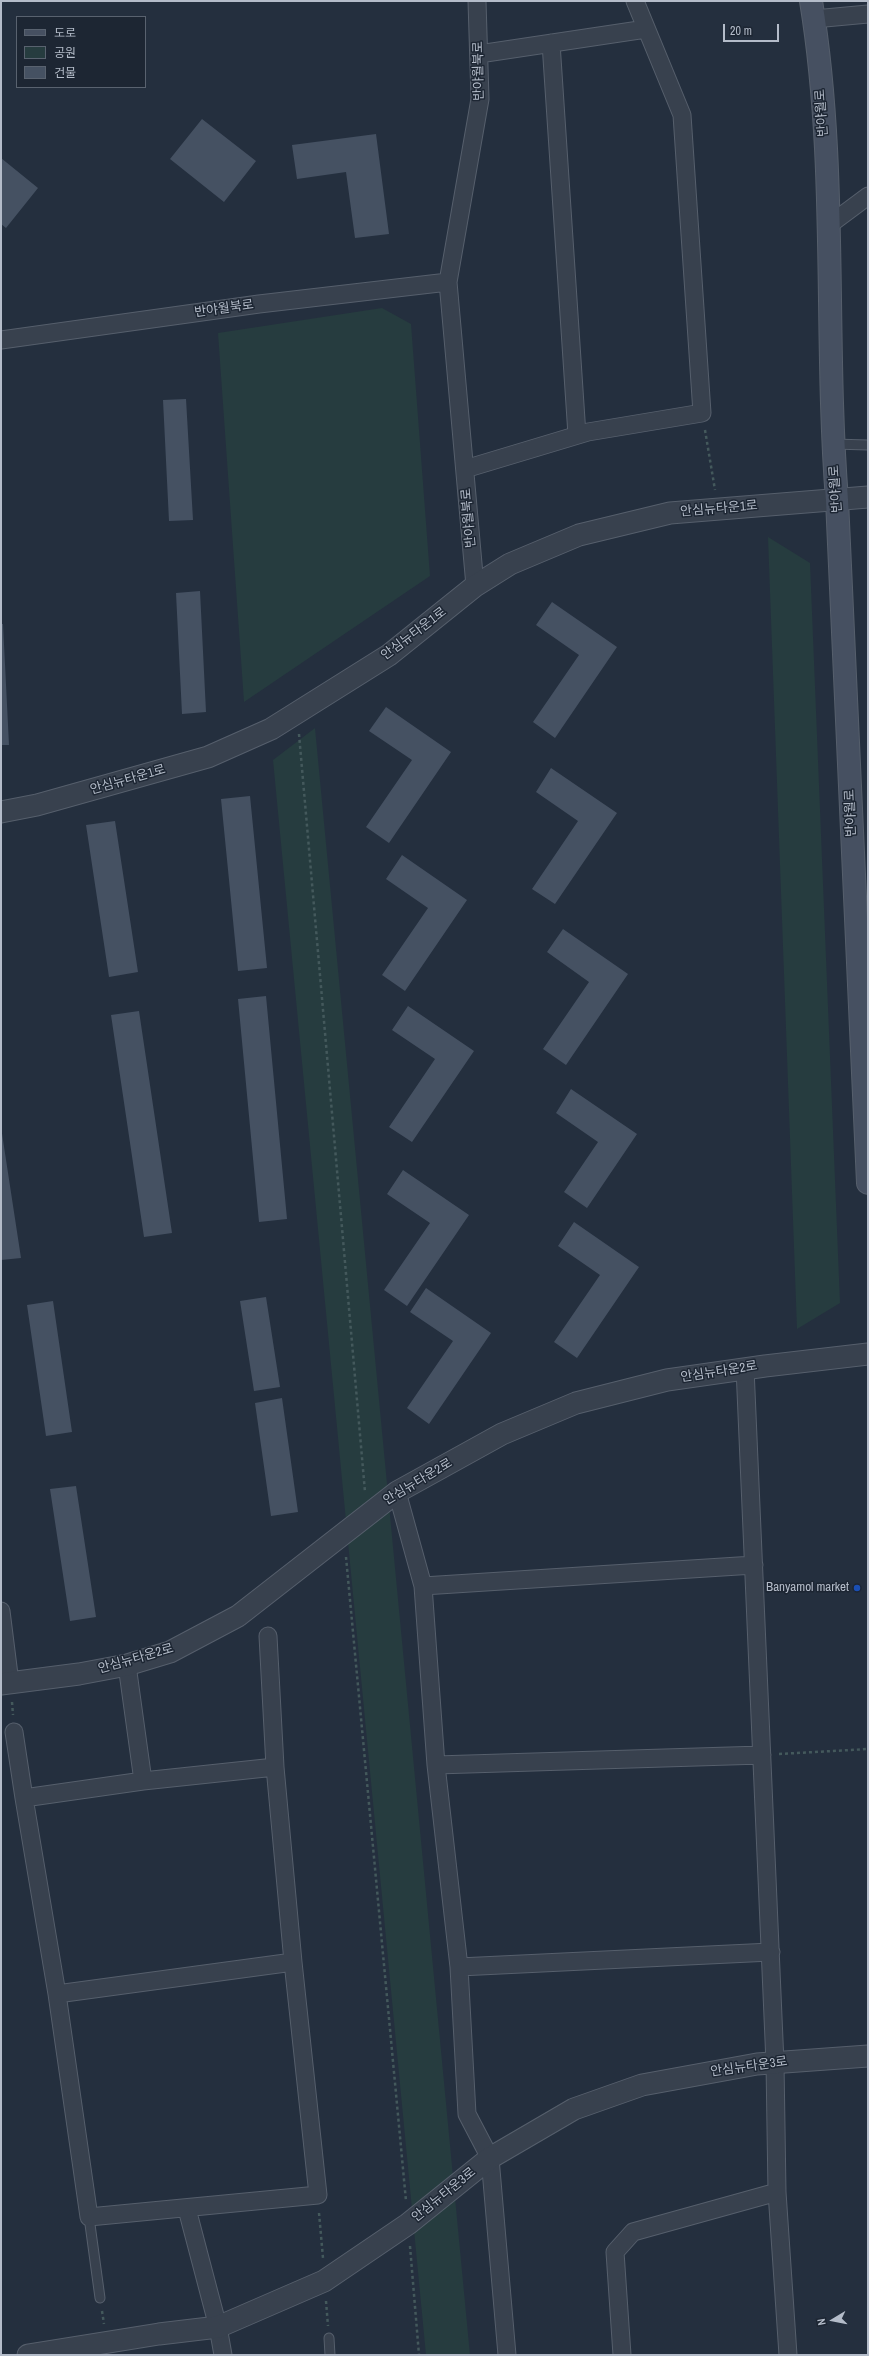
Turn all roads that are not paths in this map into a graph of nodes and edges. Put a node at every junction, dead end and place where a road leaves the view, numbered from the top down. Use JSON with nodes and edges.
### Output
{"nodes":[{"id":1,"x":477,"y":1,"type":"edge"},
{"id":2,"x":634,"y":1,"type":"edge"},
{"id":3,"x":812,"y":10,"type":"edge"},
{"id":4,"x":868,"y":14,"type":"edge"},
{"id":5,"x":646,"y":30,"type":"junction"},
{"id":6,"x":551,"y":43,"type":"junction"},
{"id":7,"x":479,"y":54,"type":"junction"},
{"id":8,"x":868,"y":196,"type":"edge"},
{"id":9,"x":829,"y":225,"type":"junction"},
{"id":10,"x":448,"y":282,"type":"junction"},
{"id":11,"x":1,"y":340,"type":"edge"},
{"id":12,"x":577,"y":435,"type":"junction"},
{"id":13,"x":833,"y":444,"type":"junction"},
{"id":14,"x":868,"y":445,"type":"edge"},
{"id":15,"x":465,"y":469,"type":"junction"},
{"id":16,"x":868,"y":497,"type":"edge"},
{"id":17,"x":837,"y":500,"type":"junction"},
{"id":18,"x":475,"y":586,"type":"junction"},
{"id":19,"x":1,"y":812,"type":"edge"},
{"id":20,"x":864,"y":1022,"type":"edge"},
{"id":21,"x":868,"y":1183,"type":"edge"},
{"id":22,"x":868,"y":1354,"type":"edge"},
{"id":23,"x":745,"y":1368,"type":"junction"},
{"id":24,"x":398,"y":1492,"type":"junction"},
{"id":25,"x":754,"y":1564,"type":"junction"},
{"id":26,"x":423,"y":1586,"type":"junction"},
{"id":27,"x":1,"y":1611,"type":"edge"},
{"id":28,"x":268,"y":1636,"type":"dead end"},
{"id":29,"x":127,"y":1665,"type":"junction"},
{"id":30,"x":6,"y":1684,"type":"edge"},
{"id":31,"x":14,"y":1732,"type":"road end"},
{"id":32,"x":762,"y":1755,"type":"junction"},
{"id":33,"x":436,"y":1765,"type":"junction"},
{"id":34,"x":275,"y":1767,"type":"junction"},
{"id":35,"x":143,"y":1781,"type":"junction"},
{"id":36,"x":24,"y":1798,"type":"junction"},
{"id":37,"x":770,"y":1952,"type":"junction"},
{"id":38,"x":293,"y":1962,"type":"junction"},
{"id":39,"x":459,"y":1967,"type":"junction"},
{"id":40,"x":57,"y":1994,"type":"junction"},
{"id":41,"x":868,"y":2056,"type":"edge"},
{"id":42,"x":775,"y":2063,"type":"junction"},
{"id":43,"x":490,"y":2158,"type":"junction"},
{"id":44,"x":777,"y":2192,"type":"junction"},
{"id":45,"x":187,"y":2209,"type":"junction"},
{"id":46,"x":89,"y":2217,"type":"junction"},
{"id":47,"x":100,"y":2298,"type":"road end"},
{"id":48,"x":218,"y":2327,"type":"junction"},
{"id":49,"x":329,"y":2338,"type":"road end"},
{"id":50,"x":28,"y":2355,"type":"edge"},
{"id":51,"x":223,"y":2355,"type":"edge"},
{"id":52,"x":330,"y":2355,"type":"edge"},
{"id":53,"x":507,"y":2355,"type":"edge"},
{"id":54,"x":622,"y":2355,"type":"edge"},
{"id":55,"x":788,"y":2355,"type":"edge"}],
"edges":[{"from":1,"to":7,"type":"street","name":"반야월북로"},
{"from":2,"to":5,"type":"street"},
{"from":3,"to":4,"type":"street"},
{"from":3,"to":9,"type":"main road","name":"반야월로"},
{"from":5,"to":6,"type":"street"},
{"from":5,"to":12,"type":"street"},
{"from":6,"to":7,"type":"street"},
{"from":6,"to":12,"type":"street"},
{"from":7,"to":10,"type":"street","name":"반야월북로"},
{"from":8,"to":9,"type":"street"},
{"from":9,"to":13,"type":"main road","name":"반야월로"},
{"from":10,"to":11,"type":"street","name":"반야월북로"},
{"from":10,"to":15,"type":"street","name":"반야월북로"},
{"from":12,"to":15,"type":"street"},
{"from":13,"to":14,"type":"lane"},
{"from":13,"to":17,"type":"main road","name":"반야월로"},
{"from":15,"to":18,"type":"street","name":"반야월북로"},
{"from":16,"to":17,"type":"street","name":"안심뉴타운1로"},
{"from":17,"to":18,"type":"street","name":"안심뉴타운1로"},
{"from":17,"to":20,"type":"main road","name":"반야월로"},
{"from":18,"to":19,"type":"street","name":"안심뉴타운1로"},
{"from":20,"to":21,"type":"main road","name":"반야월로"},
{"from":22,"to":23,"type":"street","name":"안심뉴타운2로"},
{"from":23,"to":24,"type":"street","name":"안심뉴타운2로"},
{"from":23,"to":25,"type":"street"},
{"from":24,"to":26,"type":"street"},
{"from":24,"to":29,"type":"street","name":"안심뉴타운2로"},
{"from":25,"to":26,"type":"street"},
{"from":25,"to":32,"type":"street"},
{"from":26,"to":33,"type":"street"},
{"from":27,"to":30,"type":"street"},
{"from":28,"to":34,"type":"street"},
{"from":29,"to":30,"type":"street","name":"안심뉴타운2로"},
{"from":29,"to":35,"type":"street"},
{"from":31,"to":36,"type":"street"},
{"from":32,"to":33,"type":"street"},
{"from":32,"to":37,"type":"street"},
{"from":33,"to":39,"type":"street"},
{"from":34,"to":35,"type":"street"},
{"from":34,"to":38,"type":"street"},
{"from":35,"to":36,"type":"street"},
{"from":36,"to":40,"type":"street"},
{"from":37,"to":39,"type":"street"},
{"from":37,"to":42,"type":"street"},
{"from":38,"to":40,"type":"street"},
{"from":38,"to":45,"type":"street"},
{"from":39,"to":43,"type":"street"},
{"from":40,"to":46,"type":"street"},
{"from":41,"to":42,"type":"street","name":"안심뉴타운3로"},
{"from":42,"to":43,"type":"street","name":"안심뉴타운3로"},
{"from":42,"to":44,"type":"street"},
{"from":43,"to":48,"type":"street","name":"안심뉴타운3로"},
{"from":43,"to":53,"type":"street"},
{"from":44,"to":54,"type":"street"},
{"from":44,"to":55,"type":"street"},
{"from":45,"to":46,"type":"street"},
{"from":45,"to":48,"type":"street"},
{"from":46,"to":47,"type":"lane"},
{"from":48,"to":50,"type":"street","name":"안심뉴타운3로"},
{"from":48,"to":51,"type":"street"},
{"from":49,"to":52,"type":"lane"}]}
